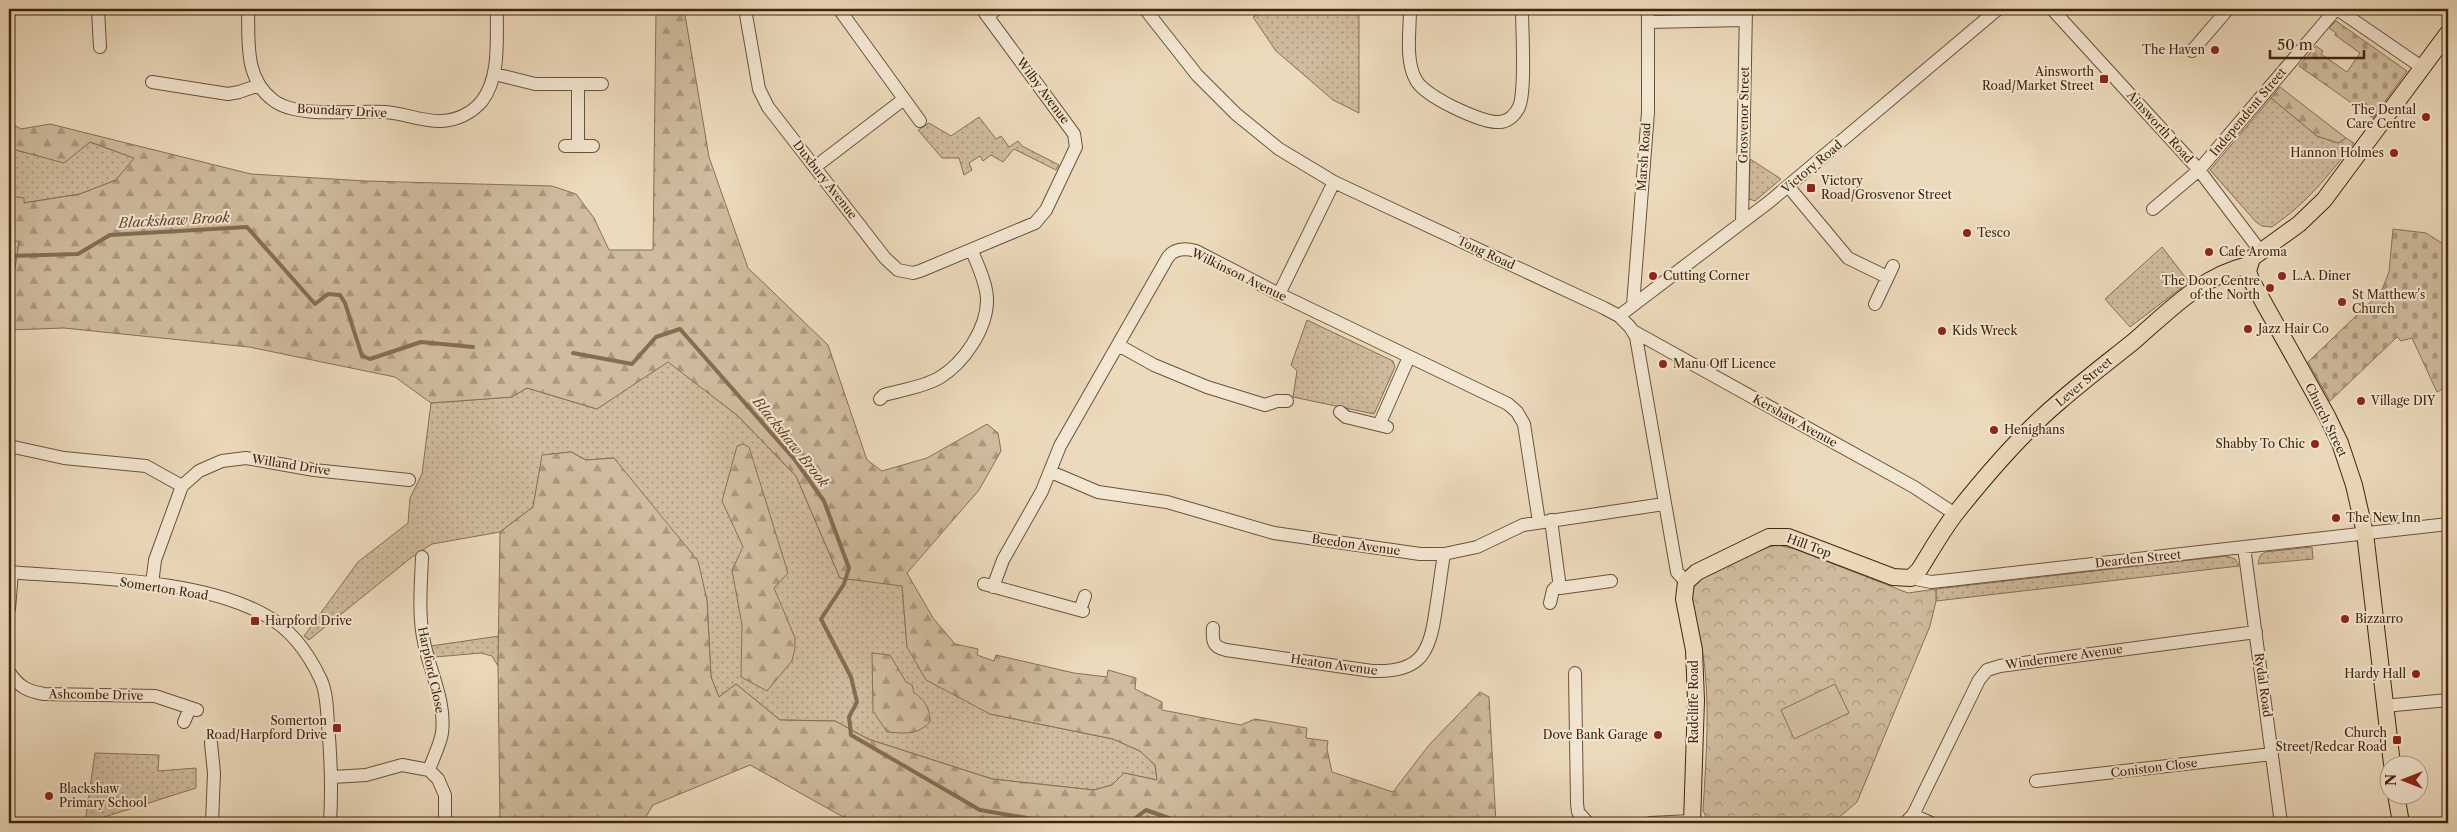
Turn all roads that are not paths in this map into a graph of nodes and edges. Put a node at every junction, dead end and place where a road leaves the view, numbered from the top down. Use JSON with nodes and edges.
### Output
{"nodes":[{"id":1,"x":98,"y":9,"type":"edge"},
{"id":2,"x":248,"y":9,"type":"edge"},
{"id":3,"x":497,"y":9,"type":"edge"},
{"id":4,"x":745,"y":9,"type":"edge"},
{"id":5,"x":839,"y":9,"type":"edge"},
{"id":6,"x":1145,"y":9,"type":"edge"},
{"id":7,"x":1410,"y":9,"type":"edge"},
{"id":8,"x":1522,"y":9,"type":"edge"},
{"id":9,"x":1998,"y":9,"type":"edge"},
{"id":10,"x":2052,"y":9,"type":"edge"},
{"id":11,"x":2228,"y":9,"type":"edge"},
{"id":12,"x":2337,"y":9,"type":"edge"},
{"id":13,"x":989,"y":11,"type":"edge"},
{"id":14,"x":1746,"y":14,"type":"edge"},
{"id":15,"x":1648,"y":15,"type":"edge"},
{"id":16,"x":2448,"y":33,"type":"edge"},
{"id":17,"x":100,"y":47,"type":"dead end"},
{"id":18,"x":2192,"y":51,"type":"dead end"},
{"id":19,"x":2423,"y":68,"type":"junction"},
{"id":20,"x":495,"y":74,"type":"junction"},
{"id":21,"x":152,"y":82,"type":"dead end"},
{"id":22,"x":578,"y":84,"type":"junction"},
{"id":23,"x":602,"y":84,"type":"dead end"},
{"id":24,"x":258,"y":85,"type":"junction"},
{"id":25,"x":904,"y":99,"type":"junction"},
{"id":26,"x":920,"y":121,"type":"dead end"},
{"id":27,"x":565,"y":146,"type":"dead end"},
{"id":28,"x":578,"y":146,"type":"junction"},
{"id":29,"x":593,"y":146,"type":"dead end"},
{"id":30,"x":815,"y":167,"type":"junction"},
{"id":31,"x":2199,"y":170,"type":"junction"},
{"id":32,"x":1334,"y":182,"type":"junction"},
{"id":33,"x":1788,"y":186,"type":"junction"},
{"id":34,"x":2153,"y":209,"type":"dead end"},
{"id":35,"x":1742,"y":222,"type":"junction"},
{"id":36,"x":972,"y":251,"type":"junction"},
{"id":37,"x":2261,"y":252,"type":"junction"},
{"id":38,"x":2248,"y":265,"type":"junction"},
{"id":39,"x":1279,"y":294,"type":"junction"},
{"id":40,"x":1875,"y":304,"type":"dead end"},
{"id":41,"x":1633,"y":305,"type":"junction"},
{"id":42,"x":1619,"y":316,"type":"junction"},
{"id":43,"x":1633,"y":331,"type":"junction"},
{"id":44,"x":1118,"y":344,"type":"junction"},
{"id":45,"x":1409,"y":356,"type":"junction"},
{"id":46,"x":880,"y":399,"type":"dead end"},
{"id":47,"x":1288,"y":401,"type":"dead end"},
{"id":48,"x":1340,"y":412,"type":"dead end"},
{"id":49,"x":9,"y":446,"type":"edge"},
{"id":50,"x":1051,"y":472,"type":"junction"},
{"id":51,"x":409,"y":480,"type":"dead end"},
{"id":52,"x":182,"y":486,"type":"junction"},
{"id":53,"x":1664,"y":504,"type":"junction"},
{"id":54,"x":1955,"y":514,"type":"junction"},
{"id":55,"x":1545,"y":521,"type":"junction"},
{"id":56,"x":2448,"y":524,"type":"edge"},
{"id":57,"x":2365,"y":533,"type":"junction"},
{"id":58,"x":2244,"y":547,"type":"junction"},
{"id":59,"x":1444,"y":554,"type":"junction"},
{"id":60,"x":435,"y":567,"type":"dead end"},
{"id":61,"x":10,"y":572,"type":"edge"},
{"id":62,"x":1911,"y":578,"type":"junction"},
{"id":63,"x":1612,"y":581,"type":"dead end"},
{"id":64,"x":1686,"y":582,"type":"junction"},
{"id":65,"x":152,"y":584,"type":"junction"},
{"id":66,"x":1559,"y":584,"type":"junction"},
{"id":67,"x":1085,"y":596,"type":"dead end"},
{"id":68,"x":1550,"y":603,"type":"dead end"},
{"id":69,"x":9,"y":609,"type":"edge"},
{"id":70,"x":1213,"y":628,"type":"dead end"},
{"id":71,"x":2256,"y":632,"type":"junction"},
{"id":72,"x":9,"y":672,"type":"edge"},
{"id":73,"x":1575,"y":673,"type":"dead end"},
{"id":74,"x":2448,"y":700,"type":"edge"},
{"id":75,"x":2384,"y":706,"type":"junction"},
{"id":76,"x":184,"y":722,"type":"dead end"},
{"id":77,"x":211,"y":743,"type":"dead end"},
{"id":78,"x":2272,"y":754,"type":"junction"},
{"id":79,"x":2391,"y":754,"type":"edge"},
{"id":80,"x":429,"y":770,"type":"junction"},
{"id":81,"x":333,"y":777,"type":"junction"},
{"id":82,"x":2036,"y":781,"type":"dead end"},
{"id":83,"x":2398,"y":804,"type":"edge"},
{"id":84,"x":1909,"y":819,"type":"edge"},
{"id":85,"x":1692,"y":822,"type":"edge"},
{"id":86,"x":212,"y":823,"type":"edge"},
{"id":87,"x":330,"y":823,"type":"edge"},
{"id":88,"x":445,"y":823,"type":"edge"},
{"id":89,"x":1588,"y":823,"type":"edge"},
{"id":90,"x":1650,"y":823,"type":"edge"},
{"id":91,"x":1931,"y":823,"type":"edge"},
{"id":92,"x":2281,"y":823,"type":"edge"},
{"id":93,"x":2401,"y":823,"type":"edge"}],
"edges":[{"from":1,"to":17,"type":"street"},
{"from":2,"to":24,"type":"street","name":"Boundary Drive"},
{"from":3,"to":20,"type":"street","name":"Boundary Drive"},
{"from":4,"to":30,"type":"street","name":"Duxbury Avenue"},
{"from":5,"to":25,"type":"street"},
{"from":6,"to":32,"type":"street","name":"Tong Road"},
{"from":7,"to":8,"type":"street"},
{"from":9,"to":33,"type":"street","name":"Victory Road"},
{"from":10,"to":31,"type":"street","name":"Ainsworth Road"},
{"from":11,"to":18,"type":"street"},
{"from":12,"to":19,"type":"street"},
{"from":12,"to":31,"type":"street","name":"Independent Street"},
{"from":13,"to":36,"type":"street","name":"Wilby Avenue"},
{"from":14,"to":15,"type":"street"},
{"from":14,"to":35,"type":"street","name":"Grosvenor Street"},
{"from":15,"to":41,"type":"street","name":"Marsh Road"},
{"from":16,"to":19,"type":"main road"},
{"from":19,"to":37,"type":"main road"},
{"from":20,"to":22,"type":"street"},
{"from":20,"to":24,"type":"street","name":"Boundary Drive"},
{"from":21,"to":24,"type":"street"},
{"from":22,"to":23,"type":"street"},
{"from":22,"to":28,"type":"street"},
{"from":25,"to":26,"type":"street"},
{"from":25,"to":30,"type":"street"},
{"from":27,"to":28,"type":"street"},
{"from":28,"to":29,"type":"street"},
{"from":30,"to":36,"type":"street","name":"Duxbury Avenue"},
{"from":31,"to":34,"type":"street","name":"Independent Street"},
{"from":31,"to":37,"type":"street","name":"Ainsworth Road"},
{"from":32,"to":39,"type":"street"},
{"from":32,"to":42,"type":"street","name":"Tong Road"},
{"from":33,"to":35,"type":"street","name":"Victory Road"},
{"from":33,"to":40,"type":"street"},
{"from":35,"to":41,"type":"street","name":"Victory Road"},
{"from":36,"to":46,"type":"street"},
{"from":37,"to":38,"type":"main road"},
{"from":38,"to":54,"type":"main road","name":"Lever Street"},
{"from":38,"to":57,"type":"main road","name":"Church Street"},
{"from":39,"to":44,"type":"street","name":"Wilkinson Avenue"},
{"from":39,"to":45,"type":"street","name":"Wilkinson Avenue"},
{"from":41,"to":42,"type":"street","name":"Victory Road"},
{"from":42,"to":43,"type":"street","name":"Tong Road"},
{"from":43,"to":53,"type":"street","name":"Tong Road"},
{"from":43,"to":54,"type":"street","name":"Kershaw Avenue"},
{"from":44,"to":47,"type":"street"},
{"from":44,"to":50,"type":"street","name":"Wilkinson Avenue"},
{"from":45,"to":48,"type":"street"},
{"from":45,"to":55,"type":"street","name":"Wilkinson Avenue"},
{"from":49,"to":52,"type":"street"},
{"from":50,"to":59,"type":"street","name":"Beedon Avenue"},
{"from":50,"to":67,"type":"street","name":"Wilkinson Avenue"},
{"from":51,"to":52,"type":"street","name":"Willand Drive"},
{"from":52,"to":65,"type":"street","name":"Willand Drive"},
{"from":53,"to":55,"type":"street","name":"Beedon Avenue"},
{"from":53,"to":64,"type":"street","name":"Tong Road"},
{"from":54,"to":62,"type":"main road","name":"Lever Street"},
{"from":55,"to":59,"type":"street","name":"Beedon Avenue"},
{"from":55,"to":66,"type":"street","name":"Wilkinson Avenue"},
{"from":56,"to":57,"type":"street","name":"Dearden Street"},
{"from":57,"to":58,"type":"street","name":"Dearden Street"},
{"from":57,"to":75,"type":"main road","name":"Church Street"},
{"from":58,"to":62,"type":"street","name":"Dearden Street"},
{"from":58,"to":71,"type":"street","name":"Rydal Road"},
{"from":59,"to":70,"type":"street","name":"Heaton Avenue"},
{"from":60,"to":80,"type":"street","name":"Harpford Close"},
{"from":61,"to":65,"type":"street","name":"Somerton Road"},
{"from":61,"to":69,"type":"street"},
{"from":62,"to":64,"type":"main road","name":"Hill Top"},
{"from":63,"to":66,"type":"street"},
{"from":64,"to":85,"type":"main road","name":"Radcliffe Road"},
{"from":65,"to":81,"type":"street","name":"Somerton Road"},
{"from":66,"to":68,"type":"street"},
{"from":71,"to":78,"type":"street","name":"Rydal Road"},
{"from":71,"to":84,"type":"street","name":"Windermere Avenue"},
{"from":72,"to":76,"type":"street","name":"Ashcombe Drive"},
{"from":73,"to":89,"type":"street"},
{"from":74,"to":75,"type":"street"},
{"from":75,"to":79,"type":"main road","name":"Church Street"},
{"from":77,"to":86,"type":"street"},
{"from":78,"to":82,"type":"street","name":"Coniston Close"},
{"from":78,"to":92,"type":"street","name":"Rydal Road"},
{"from":80,"to":81,"type":"street"},
{"from":80,"to":88,"type":"street"},
{"from":81,"to":87,"type":"street","name":"Somerton Road"},
{"from":83,"to":93,"type":"main road"},
{"from":84,"to":91,"type":"street"},
{"from":85,"to":90,"type":"street"}]}
